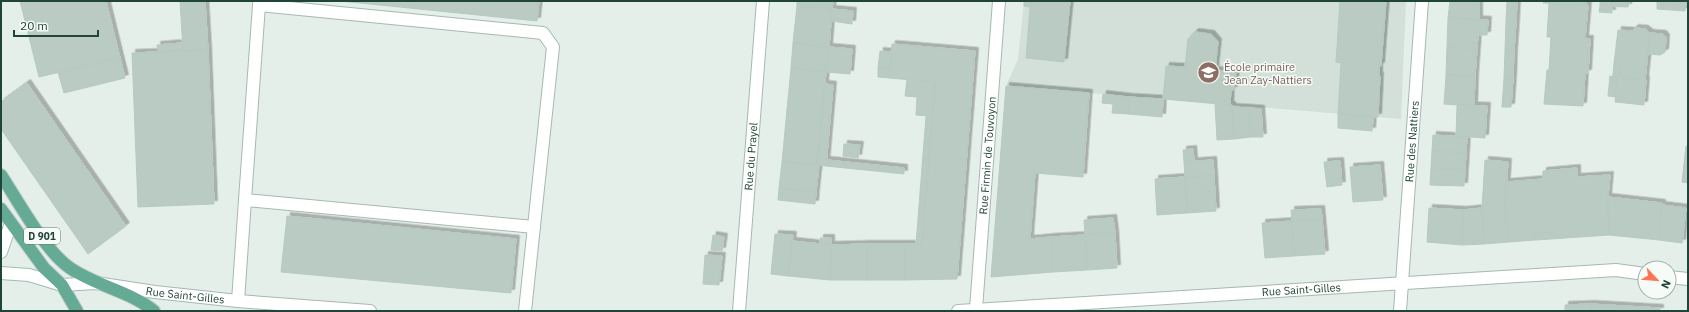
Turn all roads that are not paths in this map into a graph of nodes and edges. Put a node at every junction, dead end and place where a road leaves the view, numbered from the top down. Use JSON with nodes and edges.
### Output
{"nodes":[{"id":1,"x":763,"y":1,"type":"edge"},
{"id":2,"x":999,"y":1,"type":"edge"},
{"id":3,"x":1422,"y":1,"type":"edge"},
{"id":4,"x":260,"y":3,"type":"edge"},
{"id":5,"x":1,"y":175,"type":"edge"},
{"id":6,"x":246,"y":200,"type":"junction"},
{"id":7,"x":1,"y":209,"type":"edge"},
{"id":8,"x":11,"y":223,"type":"junction"},
{"id":9,"x":534,"y":227,"type":"junction"},
{"id":10,"x":1,"y":252,"type":"edge"},
{"id":11,"x":1,"y":273,"type":"edge"},
{"id":12,"x":1637,"y":273,"type":"edge"},
{"id":13,"x":1677,"y":278,"type":"edge"},
{"id":14,"x":1688,"y":279,"type":"edge"},
{"id":15,"x":1403,"y":282,"type":"junction"},
{"id":16,"x":96,"y":283,"type":"junction"},
{"id":17,"x":62,"y":285,"type":"junction"},
{"id":18,"x":238,"y":301,"type":"junction"},
{"id":19,"x":976,"y":309,"type":"junction"},
{"id":20,"x":77,"y":311,"type":"edge"},
{"id":21,"x":154,"y":311,"type":"edge"},
{"id":22,"x":370,"y":311,"type":"edge"},
{"id":23,"x":525,"y":311,"type":"edge"},
{"id":24,"x":739,"y":311,"type":"edge"},
{"id":25,"x":958,"y":311,"type":"edge"},
{"id":26,"x":1400,"y":311,"type":"edge"}],
"edges":[{"from":1,"to":24,"type":"street","name":"Rue du Prayel"},
{"from":2,"to":19,"type":"street","name":"Rue Firmin de Touvoyon"},
{"from":3,"to":15,"type":"street","name":"Rue des Nattiers"},
{"from":4,"to":6,"type":"street"},
{"from":4,"to":9,"type":"street"},
{"from":5,"to":16,"type":"main road","number":"D 901"},
{"from":6,"to":9,"type":"street"},
{"from":6,"to":18,"type":"street"},
{"from":7,"to":8,"type":"main road"},
{"from":8,"to":10,"type":"street"},
{"from":8,"to":17,"type":"main road"},
{"from":9,"to":23,"type":"street"},
{"from":11,"to":17,"type":"street","name":"Rue Saint-Gilles"},
{"from":12,"to":15,"type":"street","name":"Rue Saint-Gilles"},
{"from":13,"to":14,"type":"street"},
{"from":15,"to":19,"type":"street","name":"Rue Saint-Gilles"},
{"from":15,"to":26,"type":"street","name":"Rue des Nattiers"},
{"from":16,"to":17,"type":"street","name":"Rue Saint-Gilles"},
{"from":16,"to":18,"type":"street","name":"Rue Saint-Gilles"},
{"from":16,"to":21,"type":"main road","number":"D 901"},
{"from":17,"to":20,"type":"main road"},
{"from":18,"to":22,"type":"street","name":"Rue Saint-Gilles"},
{"from":19,"to":25,"type":"street","name":"Rue Saint-Gilles"}]}
